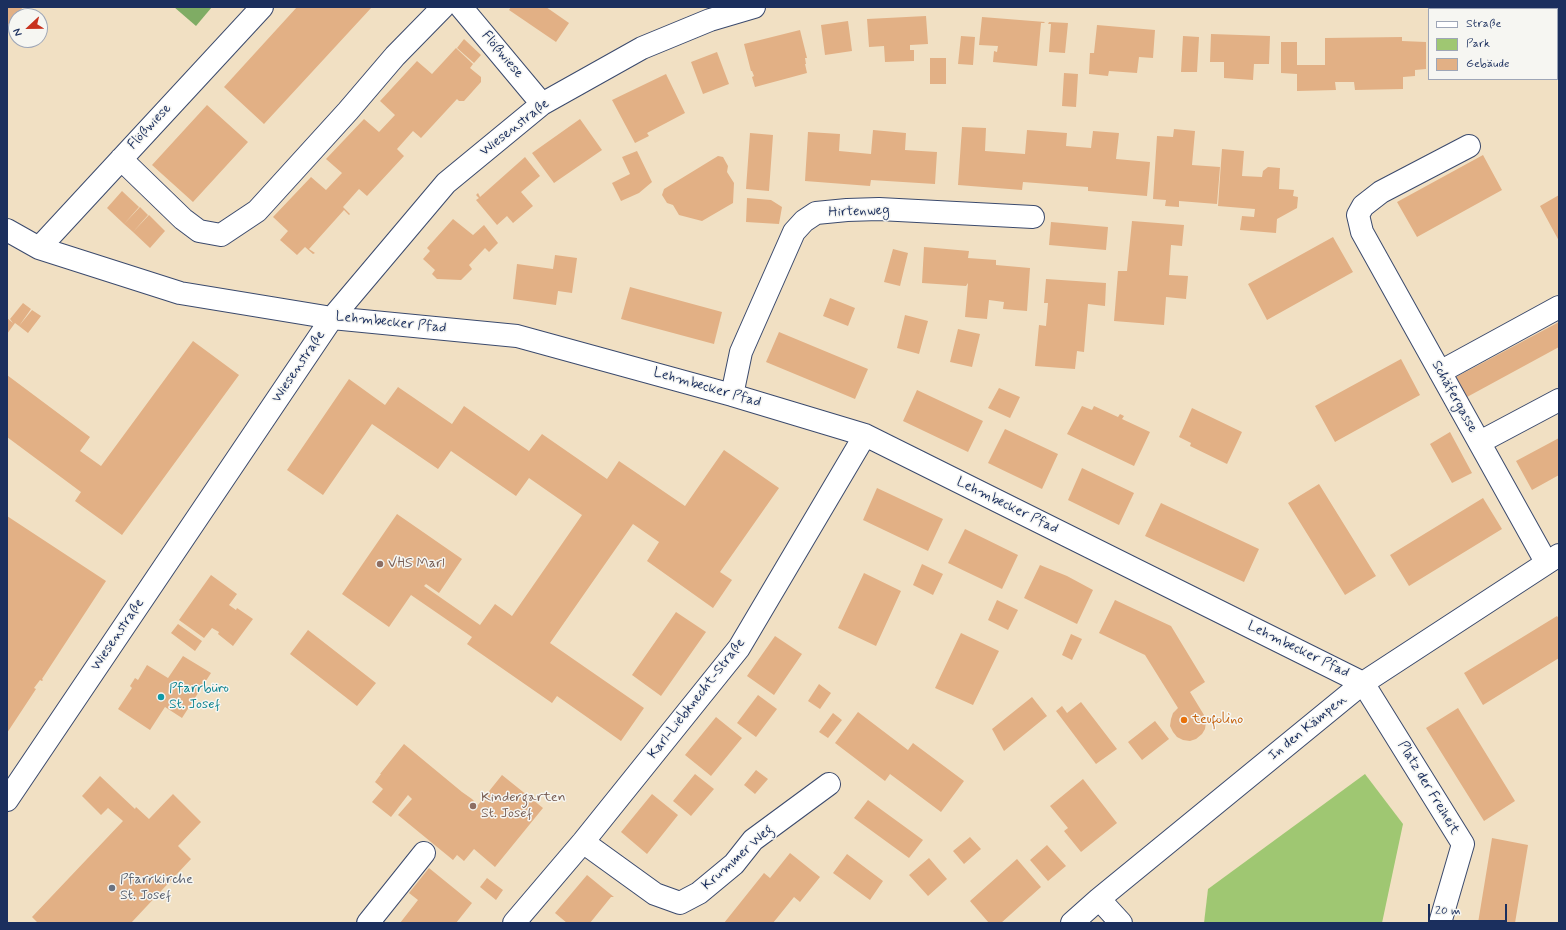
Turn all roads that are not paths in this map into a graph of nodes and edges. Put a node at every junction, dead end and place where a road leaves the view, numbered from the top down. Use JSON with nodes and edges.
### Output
{"nodes":[{"id":1,"x":262,"y":7,"type":"edge"},
{"id":2,"x":443,"y":7,"type":"edge"},
{"id":3,"x":461,"y":7,"type":"edge"},
{"id":4,"x":754,"y":7,"type":"edge"},
{"id":5,"x":542,"y":104,"type":"junction"},
{"id":6,"x":1469,"y":146,"type":"dead end"},
{"id":7,"x":121,"y":159,"type":"junction"},
{"id":8,"x":1033,"y":217,"type":"dead end"},
{"id":9,"x":7,"y":230,"type":"edge"},
{"id":10,"x":39,"y":248,"type":"junction"},
{"id":11,"x":1559,"y":307,"type":"edge"},
{"id":12,"x":332,"y":318,"type":"junction"},
{"id":13,"x":1440,"y":372,"type":"junction"},
{"id":14,"x":732,"y":395,"type":"junction"},
{"id":15,"x":1559,"y":400,"type":"edge"},
{"id":16,"x":865,"y":435,"type":"junction"},
{"id":17,"x":1480,"y":442,"type":"junction"},
{"id":18,"x":1552,"y":558,"type":"edge"},
{"id":19,"x":1364,"y":683,"type":"junction"},
{"id":20,"x":829,"y":784,"type":"dead end"},
{"id":21,"x":7,"y":800,"type":"edge"},
{"id":22,"x":583,"y":842,"type":"junction"},
{"id":23,"x":424,"y":853,"type":"dead end"},
{"id":24,"x":1099,"y":899,"type":"junction"},
{"id":25,"x":368,"y":923,"type":"edge"},
{"id":26,"x":514,"y":923,"type":"edge"},
{"id":27,"x":1072,"y":923,"type":"edge"},
{"id":28,"x":1121,"y":923,"type":"edge"},
{"id":29,"x":1440,"y":923,"type":"edge"}],
"edges":[{"from":1,"to":7,"type":"street","name":"Flößwiese"},
{"from":2,"to":7,"type":"street"},
{"from":3,"to":5,"type":"street","name":"Flößwiese"},
{"from":4,"to":5,"type":"street","name":"Wiesenstraße"},
{"from":5,"to":12,"type":"street","name":"Wiesenstraße"},
{"from":6,"to":13,"type":"street","name":"Schäfergasse"},
{"from":7,"to":10,"type":"street","name":"Flößwiese"},
{"from":8,"to":14,"type":"street","name":"Hirtenweg"},
{"from":9,"to":10,"type":"street","name":"Lehmbecker Pfad"},
{"from":10,"to":12,"type":"street","name":"Lehmbecker Pfad"},
{"from":11,"to":13,"type":"street"},
{"from":12,"to":14,"type":"street","name":"Lehmbecker Pfad"},
{"from":12,"to":21,"type":"street","name":"Wiesenstraße"},
{"from":13,"to":17,"type":"street","name":"Schäfergasse"},
{"from":14,"to":16,"type":"street","name":"Lehmbecker Pfad"},
{"from":15,"to":17,"type":"street"},
{"from":16,"to":19,"type":"street","name":"Lehmbecker Pfad"},
{"from":16,"to":22,"type":"street","name":"Karl-Liebknecht-Straße"},
{"from":17,"to":18,"type":"street","name":"Schäfergasse"},
{"from":18,"to":19,"type":"street","name":"In den Kämpen"},
{"from":19,"to":24,"type":"street","name":"In den Kämpen"},
{"from":19,"to":29,"type":"street","name":"Platz der Freiheit"},
{"from":20,"to":22,"type":"street","name":"Krummer Weg"},
{"from":22,"to":26,"type":"street","name":"Karl-Liebknecht-Straße"},
{"from":23,"to":25,"type":"street"},
{"from":24,"to":27,"type":"street","name":"In den Kämpen"},
{"from":24,"to":28,"type":"street"}]}
